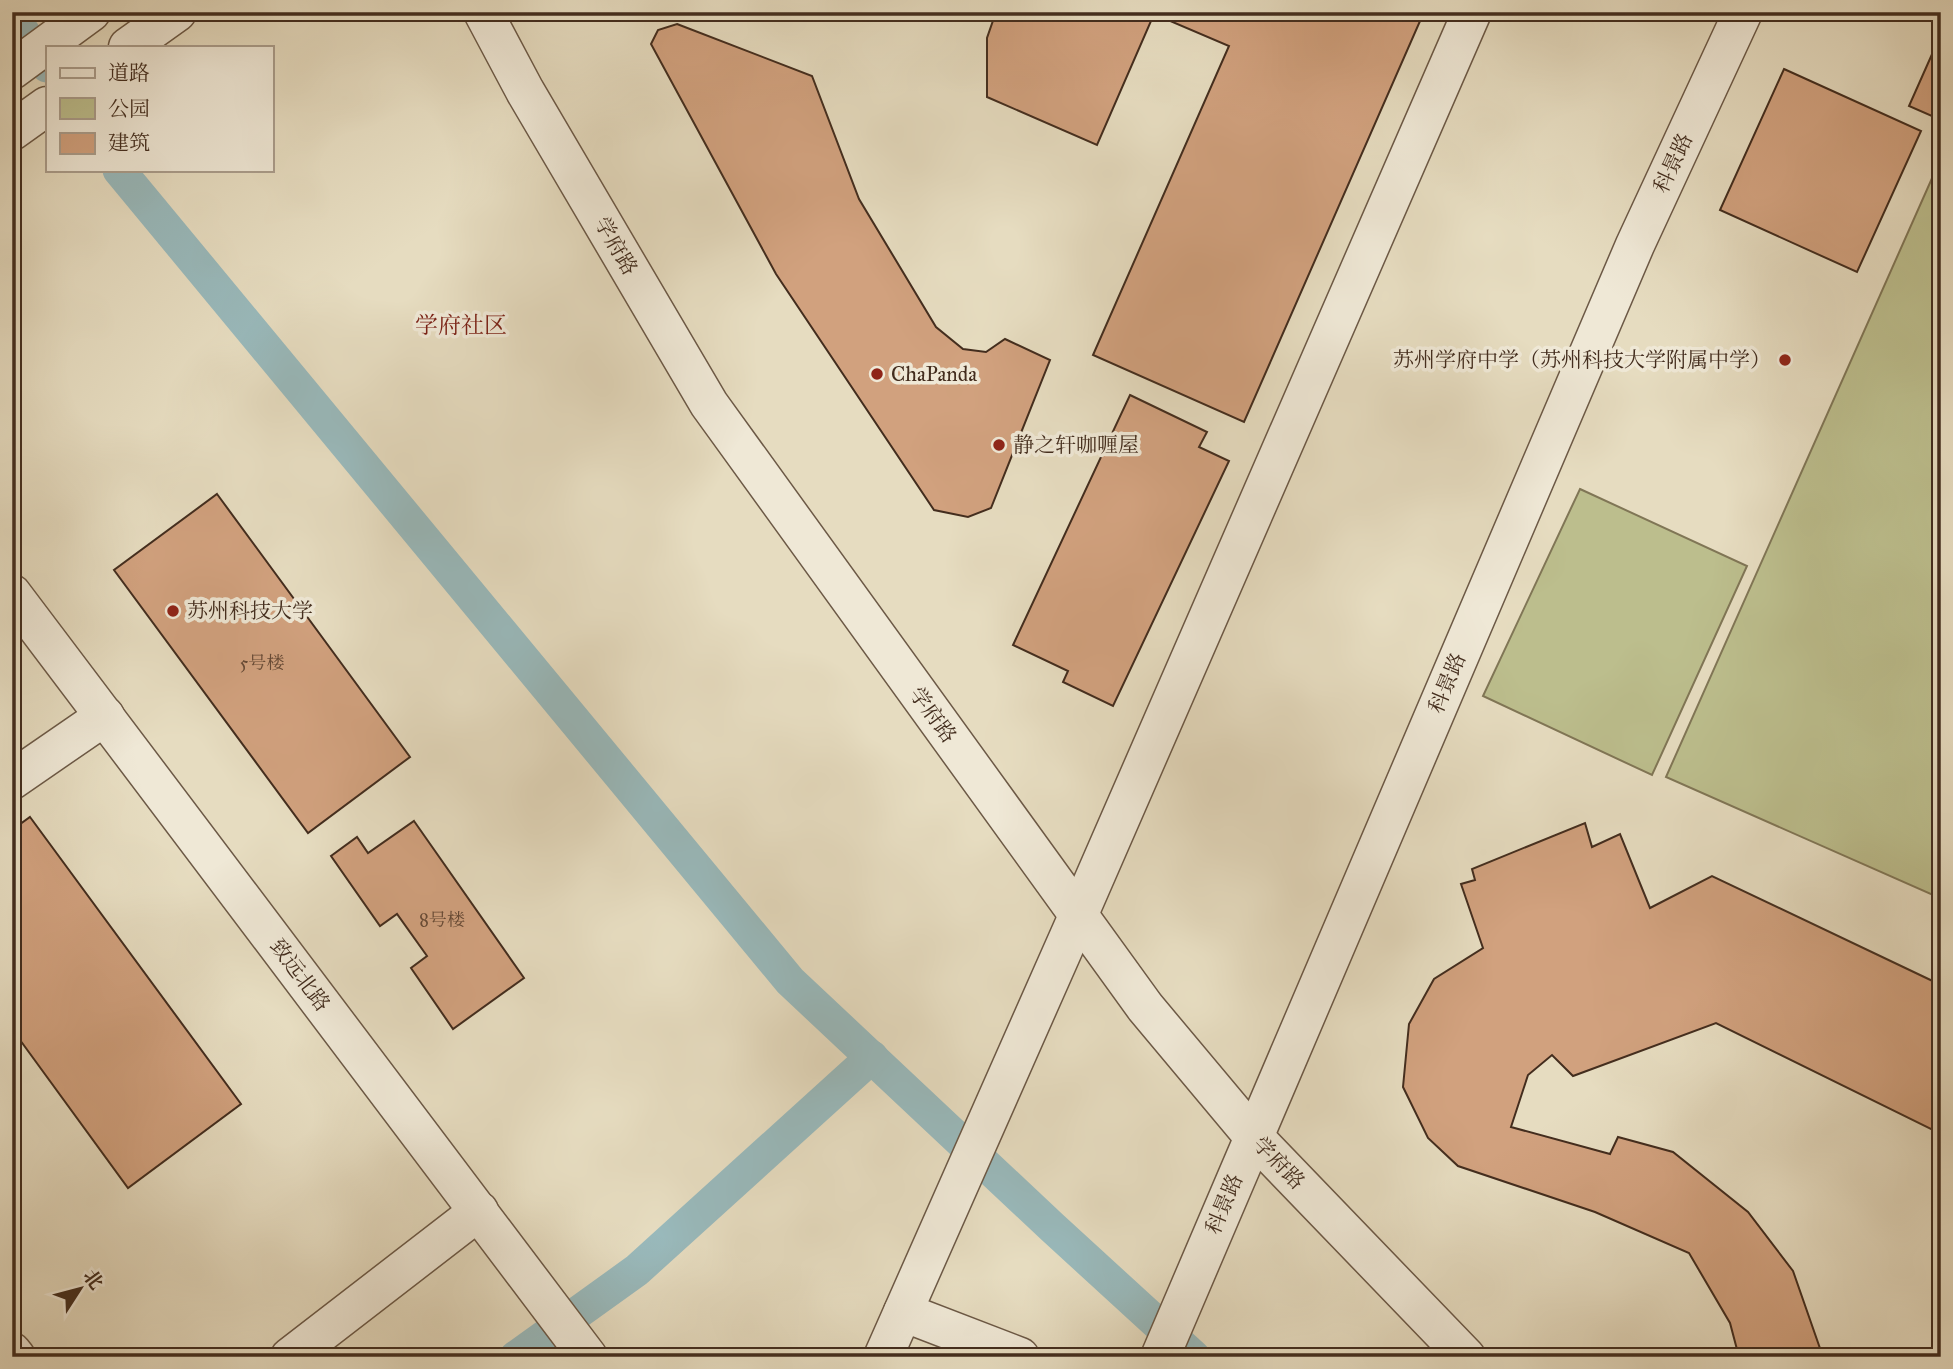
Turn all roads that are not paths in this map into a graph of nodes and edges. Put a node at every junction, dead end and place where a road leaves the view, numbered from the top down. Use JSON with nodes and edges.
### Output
{"nodes":[{"id":1,"x":91,"y":12,"type":"edge"},
{"id":2,"x":483,"y":12,"type":"edge"},
{"id":3,"x":1472,"y":12,"type":"edge"},
{"id":4,"x":1743,"y":12,"type":"edge"},
{"id":5,"x":12,"y":70,"type":"edge"},
{"id":6,"x":46,"y":107,"type":"edge"},
{"id":7,"x":12,"y":131,"type":"edge"},
{"id":8,"x":12,"y":594,"type":"edge"},
{"id":9,"x":105,"y":716,"type":"junction"},
{"id":10,"x":12,"y":780,"type":"edge"},
{"id":11,"x":1078,"y":916,"type":"junction"},
{"id":12,"x":1253,"y":1136,"type":"junction"},
{"id":13,"x":479,"y":1211,"type":"junction"},
{"id":14,"x":902,"y":1312,"type":"junction"},
{"id":15,"x":12,"y":1352,"type":"edge"},
{"id":16,"x":16,"y":1357,"type":"edge"},
{"id":17,"x":290,"y":1357,"type":"edge"},
{"id":18,"x":588,"y":1357,"type":"edge"},
{"id":19,"x":883,"y":1357,"type":"edge"},
{"id":20,"x":1020,"y":1357,"type":"edge"},
{"id":21,"x":1160,"y":1357,"type":"edge"},
{"id":22,"x":1466,"y":1357,"type":"edge"}],
"edges":[{"from":1,"to":5,"type":"street"},
{"from":2,"to":11,"type":"street","name":"学府路"},
{"from":3,"to":11,"type":"street"},
{"from":4,"to":12,"type":"street","name":"科景路"},
{"from":6,"to":7,"type":"street"},
{"from":8,"to":9,"type":"street","name":"致远北路"},
{"from":9,"to":10,"type":"street"},
{"from":9,"to":13,"type":"street","name":"致远北路"},
{"from":11,"to":12,"type":"street","name":"学府路"},
{"from":11,"to":14,"type":"street"},
{"from":12,"to":21,"type":"street","name":"科景路"},
{"from":12,"to":22,"type":"street","name":"学府路"},
{"from":13,"to":17,"type":"street"},
{"from":13,"to":18,"type":"street","name":"致远北路"},
{"from":14,"to":19,"type":"street"},
{"from":14,"to":20,"type":"street"},
{"from":15,"to":16,"type":"street"}]}
